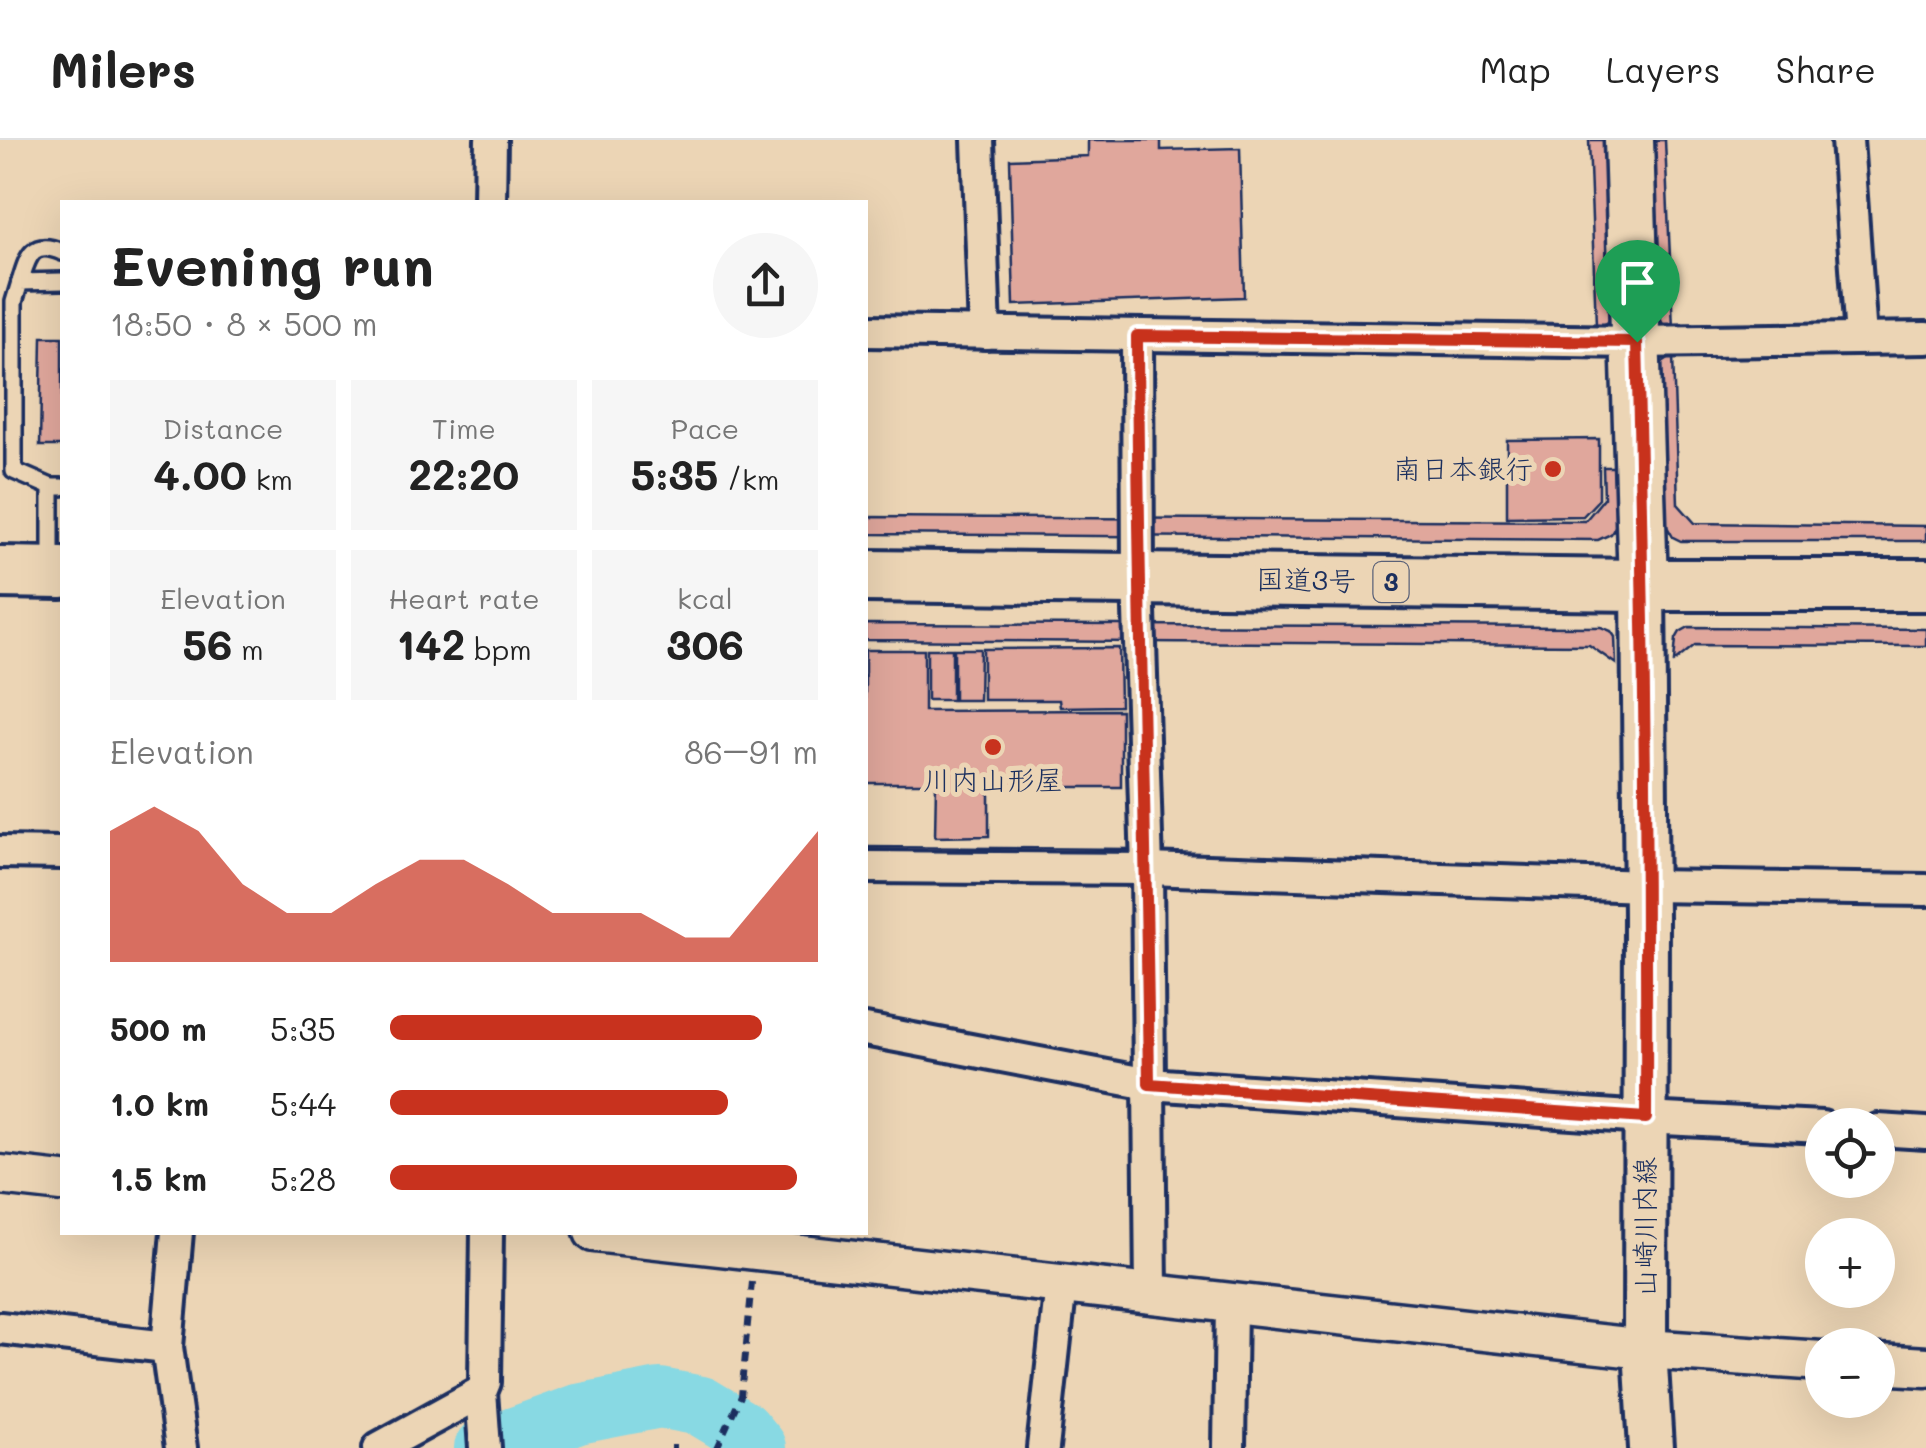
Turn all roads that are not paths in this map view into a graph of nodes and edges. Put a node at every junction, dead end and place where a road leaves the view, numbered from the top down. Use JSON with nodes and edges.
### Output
{"nodes":[{"id":1,"x":491,"y":140,"type":"edge"},
{"id":2,"x":978,"y":140,"type":"edge"},
{"id":3,"x":1628,"y":140,"type":"edge"},
{"id":4,"x":1847,"y":140,"type":"edge"},
{"id":5,"x":490,"y":200,"type":"edge"},
{"id":6,"x":60,"y":251,"type":"edge"},
{"id":7,"x":60,"y":281,"type":"edge"},
{"id":8,"x":20,"y":282,"type":"junction"},
{"id":9,"x":868,"y":331,"type":"edge"},
{"id":10,"x":985,"y":333,"type":"junction"},
{"id":11,"x":1137,"y":336,"type":"junction"},
{"id":12,"x":1861,"y":338,"type":"junction"},
{"id":13,"x":1926,"y":338,"type":"edge"},
{"id":14,"x":1637,"y":342,"type":"junction"},
{"id":15,"x":57,"y":487,"type":"edge"},
{"id":16,"x":0,"y":572,"type":"edge"},
{"id":17,"x":57,"y":572,"type":"edge"},
{"id":18,"x":868,"y":576,"type":"edge"},
{"id":19,"x":1138,"y":578,"type":"junction"},
{"id":20,"x":1643,"y":585,"type":"junction"},
{"id":21,"x":1926,"y":585,"type":"edge"},
{"id":22,"x":0,"y":852,"type":"edge"},
{"id":23,"x":60,"y":853,"type":"edge"},
{"id":24,"x":868,"y":866,"type":"edge"},
{"id":25,"x":1146,"y":868,"type":"junction"},
{"id":26,"x":1646,"y":886,"type":"junction"},
{"id":27,"x":1926,"y":890,"type":"edge"},
{"id":28,"x":868,"y":1031,"type":"edge"},
{"id":29,"x":1149,"y":1084,"type":"junction"},
{"id":30,"x":1646,"y":1118,"type":"junction"},
{"id":31,"x":1805,"y":1127,"type":"edge"},
{"id":32,"x":1895,"y":1131,"type":"edge"},
{"id":33,"x":1926,"y":1133,"type":"edge"},
{"id":34,"x":0,"y":1176,"type":"edge"},
{"id":35,"x":60,"y":1182,"type":"edge"},
{"id":36,"x":177,"y":1235,"type":"edge"},
{"id":37,"x":487,"y":1235,"type":"edge"},
{"id":38,"x":647,"y":1235,"type":"edge"},
{"id":39,"x":682,"y":1237,"type":"edge"},
{"id":40,"x":1060,"y":1284,"type":"junction"},
{"id":41,"x":1150,"y":1294,"type":"junction"},
{"id":42,"x":1231,"y":1303,"type":"junction"},
{"id":43,"x":0,"y":1328,"type":"edge"},
{"id":44,"x":167,"y":1346,"type":"junction"},
{"id":45,"x":1645,"y":1350,"type":"junction"},
{"id":46,"x":1805,"y":1360,"type":"edge"},
{"id":47,"x":1895,"y":1365,"type":"edge"},
{"id":48,"x":1926,"y":1368,"type":"edge"},
{"id":49,"x":482,"y":1402,"type":"junction"},
{"id":50,"x":181,"y":1448,"type":"edge"},
{"id":51,"x":379,"y":1448,"type":"edge"},
{"id":52,"x":485,"y":1448,"type":"edge"},
{"id":53,"x":1043,"y":1448,"type":"edge"},
{"id":54,"x":1229,"y":1448,"type":"edge"},
{"id":55,"x":1651,"y":1448,"type":"edge"}],
"edges":[{"from":1,"to":5,"type":"street"},
{"from":2,"to":10,"type":"street"},
{"from":3,"to":14,"type":"main road"},
{"from":4,"to":12,"type":"street"},
{"from":6,"to":8,"type":"lane"},
{"from":7,"to":8,"type":"lane"},
{"from":8,"to":15,"type":"lane"},
{"from":9,"to":10,"type":"street"},
{"from":10,"to":11,"type":"street"},
{"from":11,"to":14,"type":"street"},
{"from":11,"to":19,"type":"street"},
{"from":12,"to":13,"type":"street"},
{"from":12,"to":14,"type":"street"},
{"from":14,"to":20,"type":"main road"},
{"from":15,"to":17,"type":"lane"},
{"from":16,"to":17,"type":"highway"},
{"from":18,"to":19,"type":"highway","name":"国道3号","number":"3"},
{"from":19,"to":20,"type":"highway","name":"国道3号","number":"3"},
{"from":19,"to":25,"type":"street"},
{"from":20,"to":21,"type":"highway","name":"国道3号","number":"3"},
{"from":20,"to":26,"type":"main road","name":"山崎川内線"},
{"from":22,"to":23,"type":"street"},
{"from":24,"to":25,"type":"street"},
{"from":25,"to":26,"type":"street"},
{"from":25,"to":29,"type":"street"},
{"from":26,"to":27,"type":"street"},
{"from":26,"to":30,"type":"main road","name":"山崎川内線"},
{"from":28,"to":29,"type":"street"},
{"from":29,"to":30,"type":"street"},
{"from":29,"to":41,"type":"street"},
{"from":30,"to":31,"type":"street"},
{"from":30,"to":45,"type":"main road","name":"山崎川内線"},
{"from":32,"to":33,"type":"street"},
{"from":34,"to":35,"type":"street"},
{"from":36,"to":44,"type":"street"},
{"from":37,"to":49,"type":"street"},
{"from":38,"to":39,"type":"street"},
{"from":39,"to":40,"type":"street"},
{"from":40,"to":41,"type":"street"},
{"from":40,"to":53,"type":"street"},
{"from":41,"to":42,"type":"street"},
{"from":42,"to":45,"type":"street"},
{"from":42,"to":54,"type":"street"},
{"from":43,"to":44,"type":"street"},
{"from":44,"to":50,"type":"street"},
{"from":45,"to":46,"type":"street"},
{"from":45,"to":55,"type":"main road","name":"山崎川内線"},
{"from":47,"to":48,"type":"street"},
{"from":49,"to":51,"type":"street"},
{"from":49,"to":52,"type":"street"}]}
